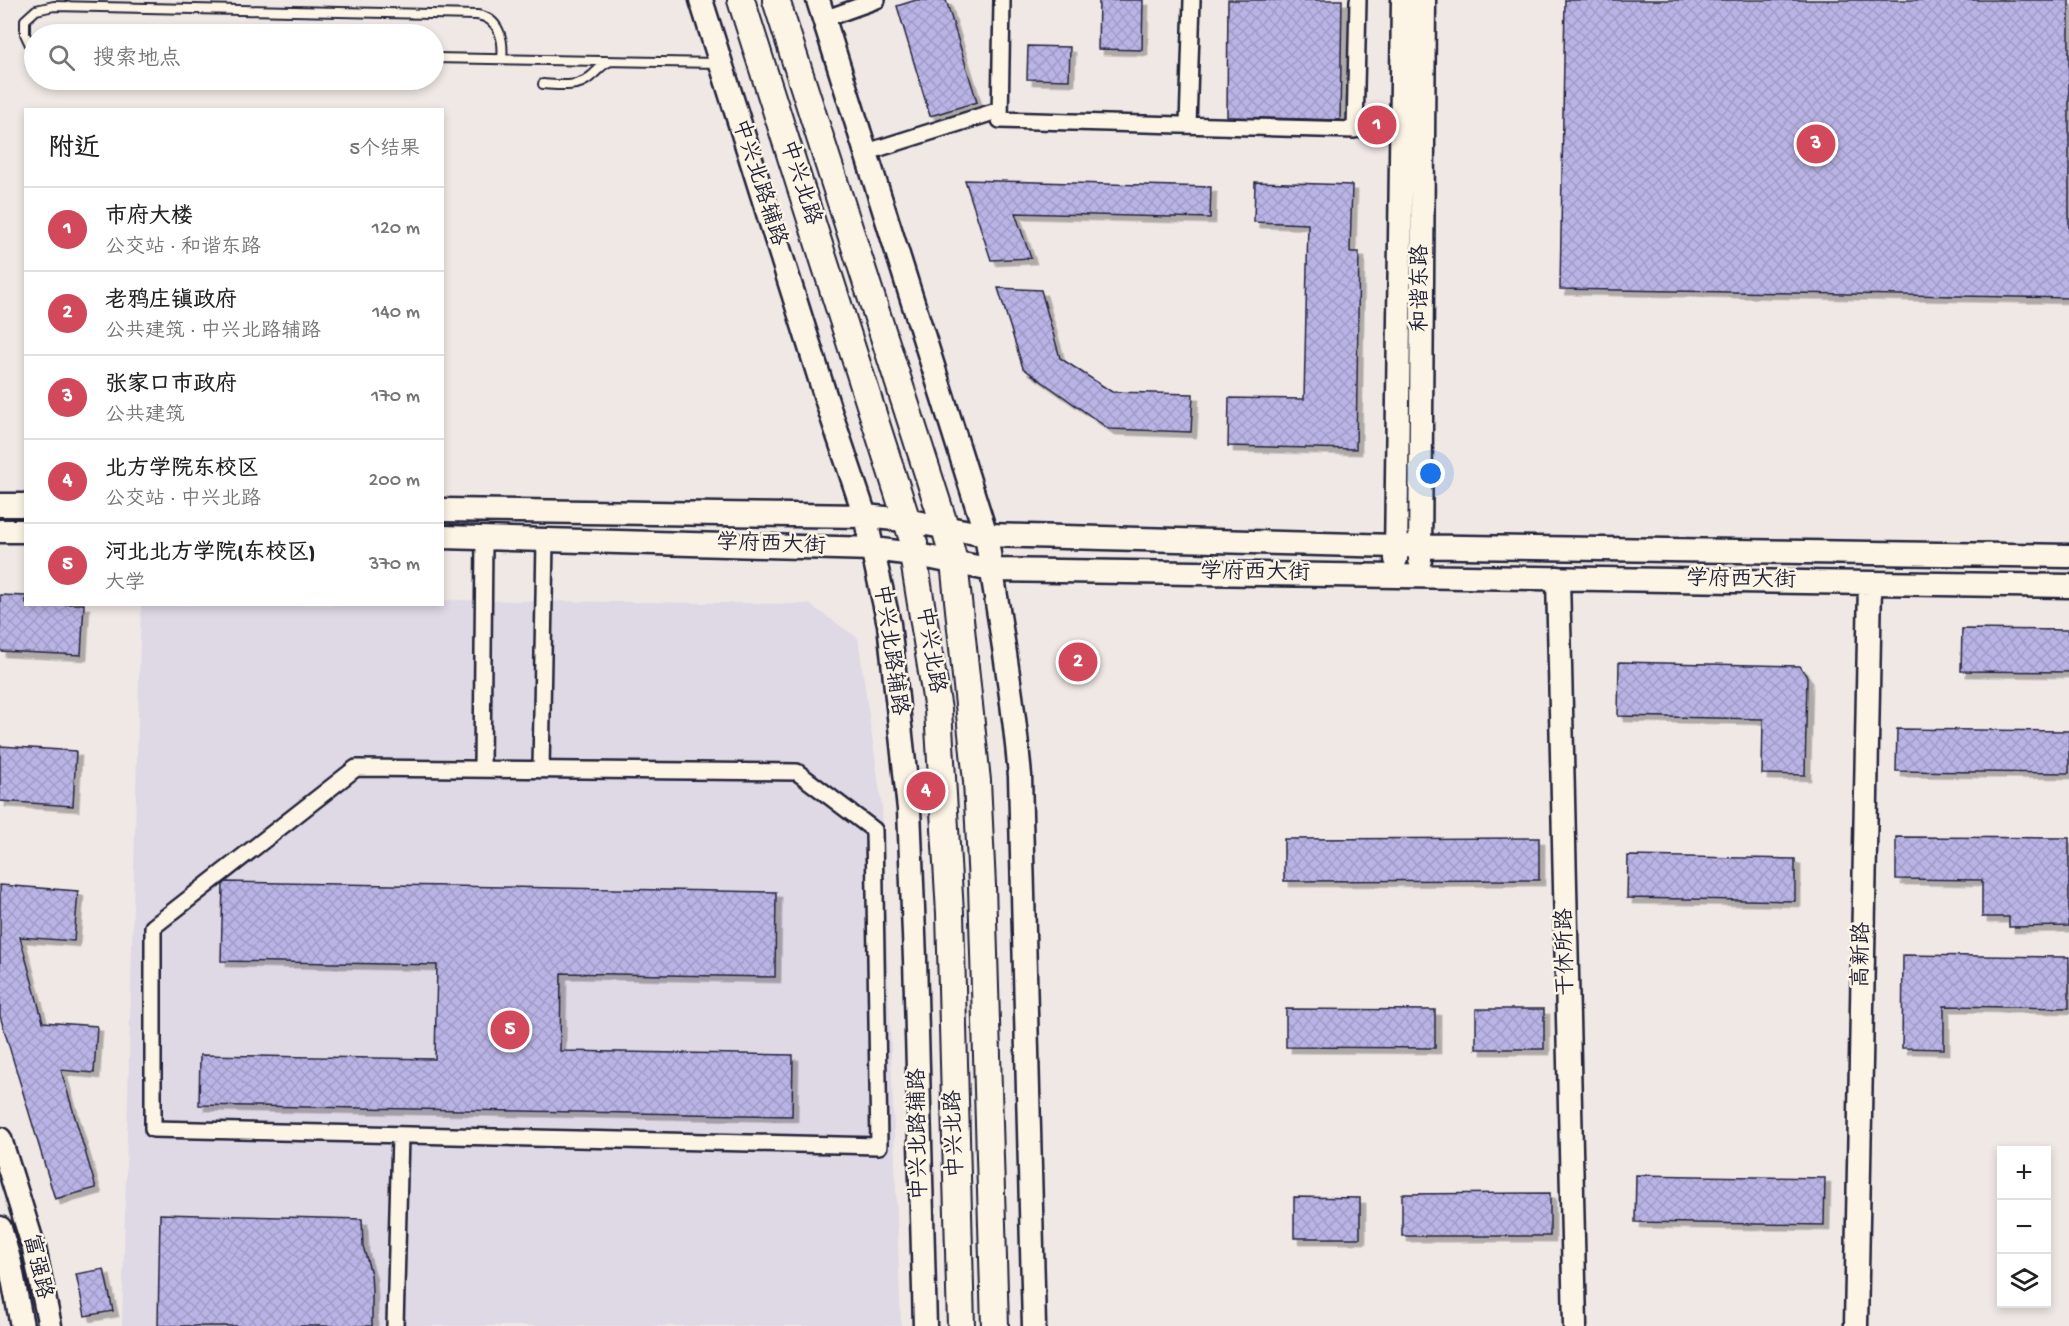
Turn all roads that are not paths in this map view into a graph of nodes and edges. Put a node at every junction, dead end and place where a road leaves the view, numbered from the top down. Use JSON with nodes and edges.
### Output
{"nodes":[{"id":1,"x":701,"y":0,"type":"edge"},
{"id":2,"x":741,"y":0,"type":"edge"},
{"id":3,"x":776,"y":0,"type":"edge"},
{"id":4,"x":877,"y":0,"type":"edge"},
{"id":5,"x":1002,"y":0,"type":"edge"},
{"id":6,"x":1192,"y":0,"type":"edge"},
{"id":7,"x":1358,"y":0,"type":"edge"},
{"id":8,"x":1403,"y":0,"type":"edge"},
{"id":9,"x":1424,"y":0,"type":"edge"},
{"id":10,"x":821,"y":10,"type":"edge"},
{"id":11,"x":26,"y":24,"type":"edge"},
{"id":12,"x":444,"y":58,"type":"edge"},
{"id":13,"x":502,"y":59,"type":"junction"},
{"id":14,"x":610,"y":61,"type":"junction"},
{"id":15,"x":720,"y":63,"type":"junction"},
{"id":16,"x":543,"y":84,"type":"dead end"},
{"id":17,"x":1000,"y":110,"type":"junction"},
{"id":18,"x":1188,"y":125,"type":"junction"},
{"id":19,"x":867,"y":152,"type":"junction"},
{"id":20,"x":0,"y":505,"type":"edge"},
{"id":21,"x":24,"y":505,"type":"edge"},
{"id":22,"x":444,"y":510,"type":"edge"},
{"id":23,"x":865,"y":516,"type":"junction"},
{"id":24,"x":905,"y":520,"type":"junction"},
{"id":25,"x":945,"y":527,"type":"junction"},
{"id":26,"x":0,"y":531,"type":"edge"},
{"id":27,"x":24,"y":531,"type":"edge"},
{"id":28,"x":986,"y":536,"type":"junction"},
{"id":29,"x":444,"y":537,"type":"edge"},
{"id":30,"x":484,"y":538,"type":"junction"},
{"id":31,"x":546,"y":540,"type":"junction"},
{"id":32,"x":1396,"y":546,"type":"junction"},
{"id":33,"x":1420,"y":546,"type":"junction"},
{"id":34,"x":873,"y":549,"type":"junction"},
{"id":35,"x":913,"y":554,"type":"junction"},
{"id":36,"x":2069,"y":556,"type":"edge"},
{"id":37,"x":954,"y":562,"type":"junction"},
{"id":38,"x":992,"y":570,"type":"junction"},
{"id":39,"x":1396,"y":576,"type":"junction"},
{"id":40,"x":1420,"y":576,"type":"junction"},
{"id":41,"x":1558,"y":578,"type":"junction"},
{"id":42,"x":1870,"y":583,"type":"junction"},
{"id":43,"x":2069,"y":586,"type":"edge"},
{"id":44,"x":482,"y":770,"type":"junction"},
{"id":45,"x":541,"y":770,"type":"junction"},
{"id":46,"x":400,"y":1135,"type":"junction"},
{"id":47,"x":0,"y":1139,"type":"edge"},
{"id":48,"x":0,"y":1228,"type":"edge"},
{"id":49,"x":22,"y":1326,"type":"edge"},
{"id":50,"x":50,"y":1326,"type":"edge"},
{"id":51,"x":394,"y":1326,"type":"edge"},
{"id":52,"x":925,"y":1326,"type":"edge"},
{"id":53,"x":961,"y":1326,"type":"edge"},
{"id":54,"x":995,"y":1326,"type":"edge"},
{"id":55,"x":1034,"y":1326,"type":"edge"},
{"id":56,"x":1575,"y":1326,"type":"edge"},
{"id":57,"x":1856,"y":1326,"type":"edge"}],
"edges":[{"from":1,"to":15,"type":"street","name":"中兴北路辅路"},
{"from":2,"to":24,"type":"main road","name":"中兴北路"},
{"from":3,"to":25,"type":"main road","name":"中兴北路"},
{"from":4,"to":10,"type":"street"},
{"from":5,"to":17,"type":"street"},
{"from":6,"to":18,"type":"street"},
{"from":7,"to":18,"type":"street"},
{"from":8,"to":32,"type":"street","name":"和谐东路"},
{"from":9,"to":33,"type":"street","name":"和谐东路"},
{"from":10,"to":19,"type":"street"},
{"from":11,"to":13,"type":"lane"},
{"from":12,"to":13,"type":"lane"},
{"from":13,"to":14,"type":"lane"},
{"from":14,"to":15,"type":"lane"},
{"from":14,"to":16,"type":"lane"},
{"from":15,"to":23,"type":"street","name":"中兴北路辅路"},
{"from":17,"to":18,"type":"street"},
{"from":17,"to":19,"type":"street"},
{"from":19,"to":28,"type":"street"},
{"from":20,"to":21,"type":"street"},
{"from":22,"to":23,"type":"street","name":"学府西大街"},
{"from":23,"to":24,"type":"street","name":"学府西大街"},
{"from":23,"to":34,"type":"street","name":"中兴北路辅路"},
{"from":24,"to":25,"type":"street","name":"学府西大街"},
{"from":24,"to":35,"type":"main road","name":"中兴北路"},
{"from":25,"to":28,"type":"street","name":"学府西大街"},
{"from":25,"to":37,"type":"main road","name":"中兴北路"},
{"from":26,"to":27,"type":"street"},
{"from":28,"to":32,"type":"street","name":"学府西大街"},
{"from":28,"to":38,"type":"street"},
{"from":29,"to":30,"type":"street","name":"学府西大街"},
{"from":30,"to":31,"type":"street","name":"学府西大街"},
{"from":30,"to":44,"type":"street"},
{"from":31,"to":34,"type":"street","name":"学府西大街"},
{"from":31,"to":45,"type":"street"},
{"from":32,"to":33,"type":"street","name":"学府西大街"},
{"from":32,"to":39,"type":"street","name":"和谐东路"},
{"from":33,"to":36,"type":"street","name":"学府西大街"},
{"from":33,"to":40,"type":"street","name":"和谐东路"},
{"from":34,"to":35,"type":"street","name":"学府西大街"},
{"from":34,"to":52,"type":"street","name":"中兴北路辅路"},
{"from":35,"to":37,"type":"street","name":"学府西大街"},
{"from":35,"to":53,"type":"main road","name":"中兴北路"},
{"from":37,"to":38,"type":"street","name":"学府西大街"},
{"from":37,"to":54,"type":"main road","name":"中兴北路"},
{"from":38,"to":39,"type":"street","name":"学府西大街"},
{"from":38,"to":55,"type":"street"},
{"from":39,"to":40,"type":"street","name":"学府西大街"},
{"from":40,"to":41,"type":"street","name":"学府西大街"},
{"from":41,"to":42,"type":"street","name":"学府西大街"},
{"from":41,"to":56,"type":"street","name":"干休所路"},
{"from":42,"to":43,"type":"street","name":"学府西大街"},
{"from":42,"to":57,"type":"street","name":"高新路"},
{"from":44,"to":45,"type":"street"},
{"from":44,"to":46,"type":"street"},
{"from":45,"to":46,"type":"street"},
{"from":46,"to":51,"type":"street"},
{"from":47,"to":50,"type":"street","name":"富强路"},
{"from":48,"to":49,"type":"street","name":"富强路"}]}
